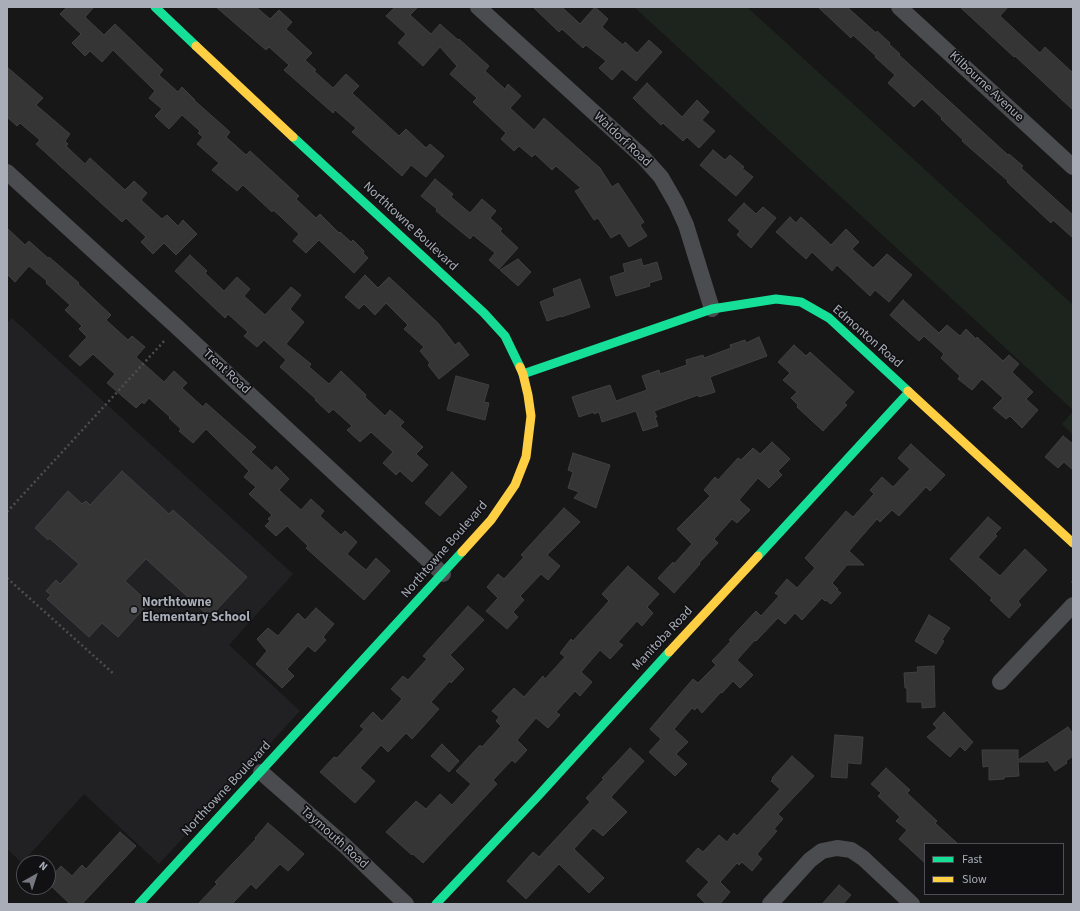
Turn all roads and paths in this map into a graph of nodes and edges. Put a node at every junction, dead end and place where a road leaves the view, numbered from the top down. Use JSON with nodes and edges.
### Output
{"nodes":[{"id":1,"x":155,"y":7,"type":"edge"},
{"id":2,"x":478,"y":7,"type":"edge"},
{"id":3,"x":899,"y":7,"type":"edge"},
{"id":4,"x":1073,"y":167,"type":"edge"},
{"id":5,"x":7,"y":172,"type":"edge"},
{"id":6,"x":712,"y":309,"type":"junction"},
{"id":7,"x":167,"y":338,"type":"dead end"},
{"id":8,"x":523,"y":374,"type":"junction"},
{"id":9,"x":909,"y":392,"type":"junction"},
{"id":10,"x":7,"y":512,"type":"edge"},
{"id":11,"x":1073,"y":542,"type":"edge"},
{"id":12,"x":443,"y":574,"type":"junction"},
{"id":13,"x":7,"y":578,"type":"edge"},
{"id":14,"x":1073,"y":605,"type":"edge"},
{"id":15,"x":115,"y":675,"type":"dead end"},
{"id":16,"x":1000,"y":682,"type":"dead end"},
{"id":17,"x":261,"y":772,"type":"junction"},
{"id":18,"x":139,"y":904,"type":"edge"},
{"id":19,"x":406,"y":904,"type":"edge"},
{"id":20,"x":436,"y":904,"type":"edge"},
{"id":21,"x":770,"y":904,"type":"edge"},
{"id":22,"x":912,"y":904,"type":"edge"}],
"edges":[{"from":1,"to":8,"type":"street","name":"Northtowne Boulevard"},
{"from":2,"to":6,"type":"street","name":"Waldorf Road"},
{"from":3,"to":4,"type":"street","name":"Kilbourne Avenue"},
{"from":5,"to":12,"type":"street","name":"Trent Road"},
{"from":6,"to":8,"type":"street","name":"Edmonton Road"},
{"from":6,"to":9,"type":"street","name":"Edmonton Road"},
{"from":7,"to":10,"type":"path"},
{"from":8,"to":12,"type":"street","name":"Northtowne Boulevard"},
{"from":9,"to":11,"type":"street","name":"Edmonton Road"},
{"from":9,"to":20,"type":"street","name":"Manitoba Road"},
{"from":12,"to":17,"type":"street","name":"Northtowne Boulevard"},
{"from":13,"to":15,"type":"path"},
{"from":14,"to":16,"type":"street"},
{"from":17,"to":18,"type":"street","name":"Northtowne Boulevard"},
{"from":17,"to":19,"type":"street","name":"Taymouth Road"},
{"from":21,"to":22,"type":"street"}]}
